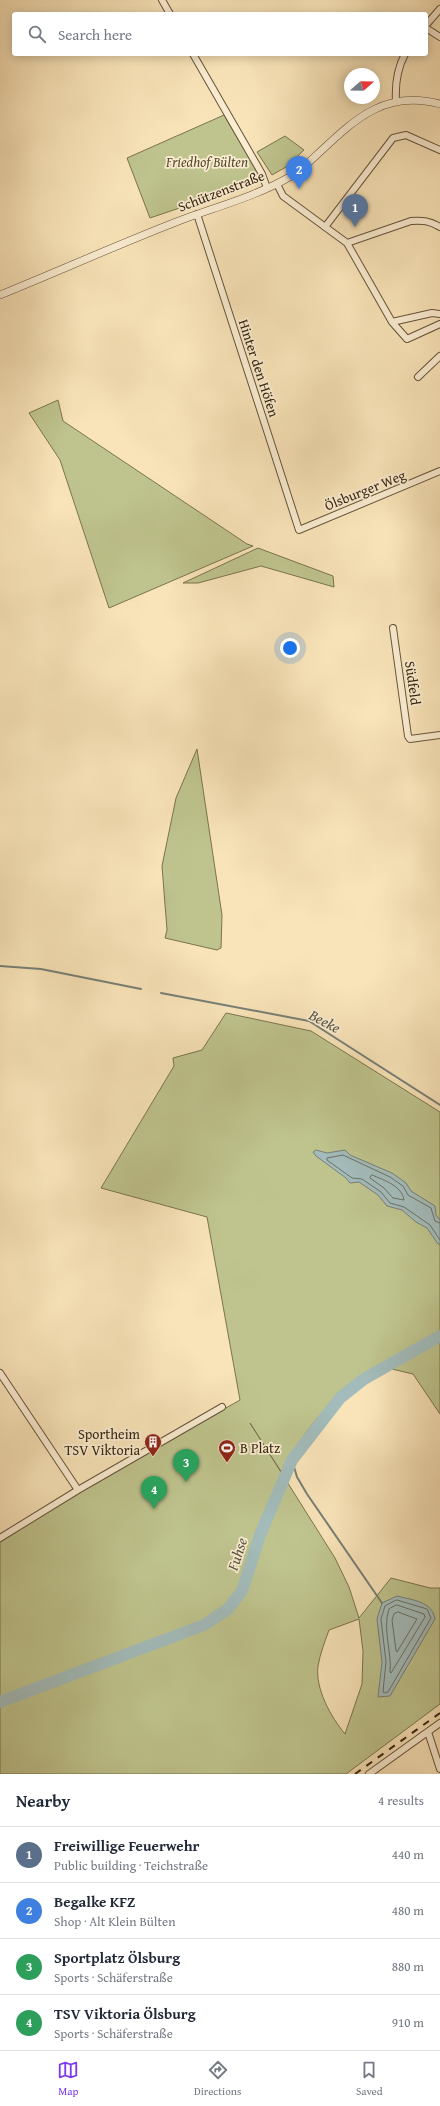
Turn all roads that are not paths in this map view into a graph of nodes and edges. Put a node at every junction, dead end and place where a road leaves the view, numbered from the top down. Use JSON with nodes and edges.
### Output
{"nodes":[{"id":1,"x":162,"y":0,"type":"edge"},
{"id":2,"x":440,"y":9,"type":"edge"},
{"id":3,"x":169,"y":12,"type":"edge"},
{"id":4,"x":428,"y":23,"type":"edge"},
{"id":5,"x":428,"y":29,"type":"edge"},
{"id":6,"x":440,"y":37,"type":"edge"},
{"id":7,"x":194,"y":56,"type":"edge"},
{"id":8,"x":404,"y":56,"type":"edge"},
{"id":9,"x":396,"y":101,"type":"junction"},
{"id":10,"x":440,"y":104,"type":"edge"},
{"id":11,"x":440,"y":150,"type":"edge"},
{"id":12,"x":276,"y":184,"type":"junction"},
{"id":13,"x":267,"y":188,"type":"junction"},
{"id":14,"x":197,"y":214,"type":"junction"},
{"id":15,"x":325,"y":227,"type":"junction"},
{"id":16,"x":440,"y":228,"type":"edge"},
{"id":17,"x":347,"y":243,"type":"junction"},
{"id":18,"x":0,"y":295,"type":"edge"},
{"id":19,"x":440,"y":314,"type":"edge"},
{"id":20,"x":392,"y":322,"type":"junction"},
{"id":21,"x":440,"y":324,"type":"edge"},
{"id":22,"x":440,"y":356,"type":"edge"},
{"id":23,"x":418,"y":377,"type":"dead end"},
{"id":24,"x":440,"y":471,"type":"edge"},
{"id":25,"x":299,"y":530,"type":"joint"},
{"id":26,"x":394,"y":628,"type":"dead end"},
{"id":27,"x":440,"y":735,"type":"edge"},
{"id":28,"x":0,"y":1373,"type":"edge"},
{"id":29,"x":222,"y":1407,"type":"dead end"},
{"id":30,"x":78,"y":1490,"type":"junction"},
{"id":31,"x":0,"y":1538,"type":"edge"},
{"id":32,"x":440,"y":1723,"type":"edge"},
{"id":33,"x":428,"y":1732,"type":"junction"},
{"id":34,"x":440,"y":1769,"type":"edge"},
{"id":35,"x":369,"y":1774,"type":"edge"}],
"edges":[{"from":1,"to":3,"type":"street"},
{"from":2,"to":4,"type":"street"},
{"from":5,"to":6,"type":"street"},
{"from":7,"to":13,"type":"street"},
{"from":8,"to":9,"type":"street"},
{"from":9,"to":10,"type":"street","name":"Schützenstraße"},
{"from":9,"to":12,"type":"street","name":"Schützenstraße"},
{"from":11,"to":15,"type":"street"},
{"from":12,"to":13,"type":"street","name":"Schützenstraße"},
{"from":12,"to":15,"type":"street"},
{"from":13,"to":14,"type":"street","name":"Schützenstraße"},
{"from":14,"to":18,"type":"street","name":"Schützenstraße"},
{"from":14,"to":25,"type":"street","name":"Hinter den Höfen"},
{"from":15,"to":17,"type":"street"},
{"from":16,"to":17,"type":"street"},
{"from":17,"to":20,"type":"street"},
{"from":19,"to":20,"type":"street"},
{"from":20,"to":21,"type":"street"},
{"from":22,"to":23,"type":"street"},
{"from":24,"to":25,"type":"street","name":"Ölsburger Weg"},
{"from":26,"to":27,"type":"street","name":"Südfeld"},
{"from":28,"to":30,"type":"street"},
{"from":29,"to":30,"type":"street"},
{"from":30,"to":31,"type":"street"},
{"from":32,"to":33,"type":"street"},
{"from":33,"to":34,"type":"street"},
{"from":33,"to":35,"type":"street"}]}
